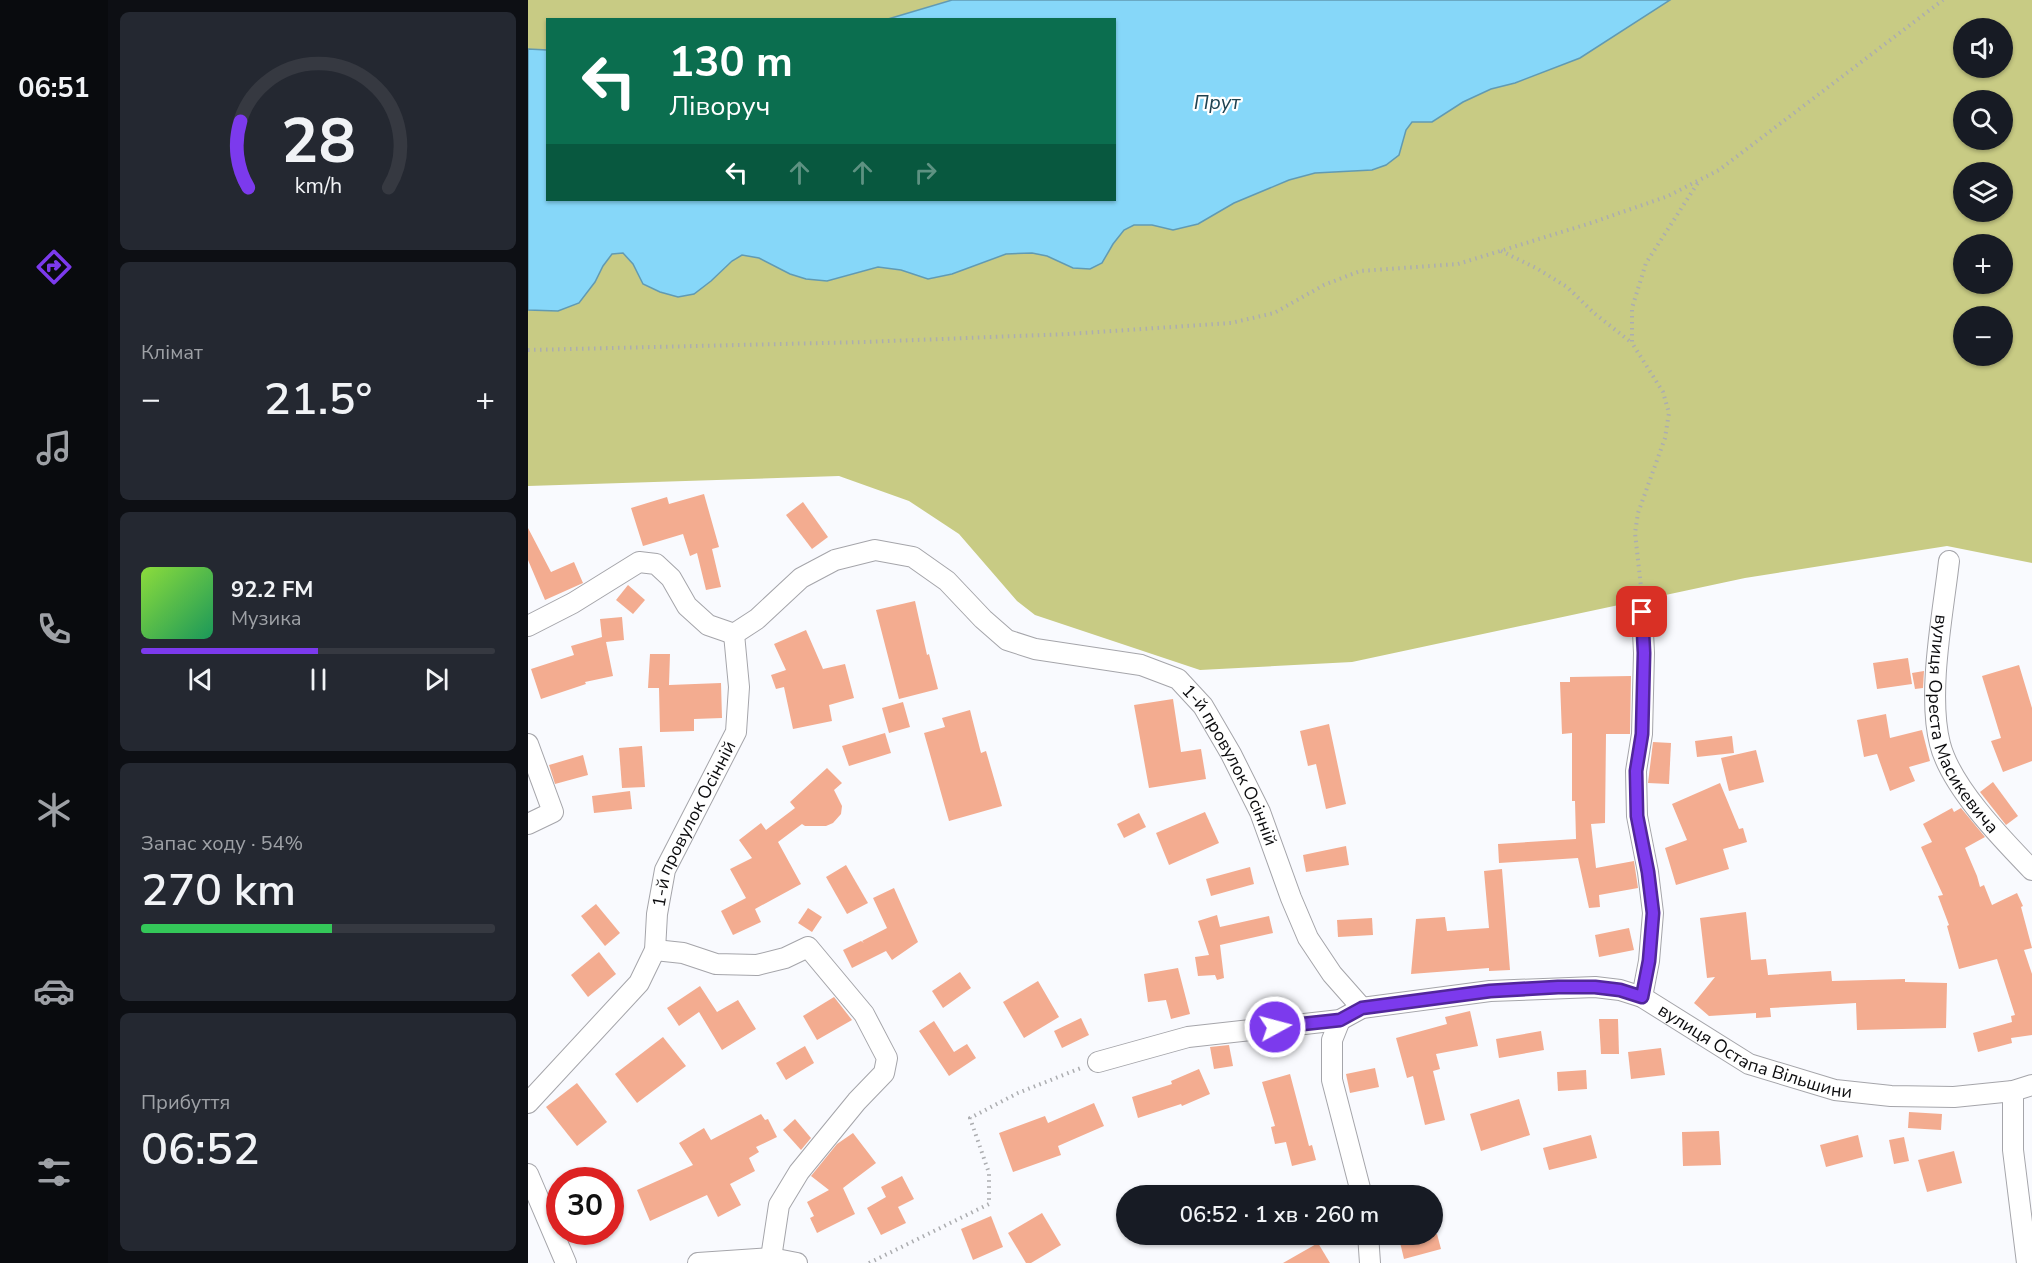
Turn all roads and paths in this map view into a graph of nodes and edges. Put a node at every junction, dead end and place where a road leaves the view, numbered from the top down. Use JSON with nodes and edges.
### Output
{"nodes":[{"id":1,"x":1943,"y":0,"type":"edge"},
{"id":2,"x":1700,"y":180,"type":"junction"},
{"id":3,"x":1500,"y":251,"type":"junction"},
{"id":4,"x":1632,"y":343,"type":"junction"},
{"id":5,"x":528,"y":350,"type":"edge"},
{"id":6,"x":1949,"y":561,"type":"dead end"},
{"id":7,"x":1642,"y":612,"type":"joint"},
{"id":8,"x":528,"y":626,"type":"edge"},
{"id":9,"x":734,"y":634,"type":"junction"},
{"id":10,"x":528,"y":744,"type":"edge"},
{"id":11,"x":528,"y":824,"type":"edge"},
{"id":12,"x":2032,"y":870,"type":"edge"},
{"id":13,"x":655,"y":950,"type":"junction"},
{"id":14,"x":1642,"y":997,"type":"junction"},
{"id":15,"x":1362,"y":1008,"type":"junction"},
{"id":16,"x":1340,"y":1020,"type":"junction"},
{"id":17,"x":1098,"y":1062,"type":"joint"},
{"id":18,"x":2023,"y":1088,"type":"edge"},
{"id":19,"x":528,"y":1103,"type":"edge"},
{"id":20,"x":528,"y":1174,"type":"edge"},
{"id":21,"x":1359,"y":1185,"type":"edge"},
{"id":22,"x":1369,"y":1245,"type":"edge"},
{"id":23,"x":771,"y":1258,"type":"junction"},
{"id":24,"x":566,"y":1263,"type":"edge"},
{"id":25,"x":698,"y":1263,"type":"edge"},
{"id":26,"x":797,"y":1263,"type":"edge"},
{"id":27,"x":869,"y":1263,"type":"edge"},
{"id":28,"x":1370,"y":1263,"type":"edge"},
{"id":29,"x":2027,"y":1263,"type":"edge"}],
"edges":[{"from":1,"to":2,"type":"path"},
{"from":2,"to":3,"type":"path"},
{"from":2,"to":4,"type":"path"},
{"from":3,"to":4,"type":"path"},
{"from":3,"to":5,"type":"path"},
{"from":4,"to":7,"type":"path"},
{"from":6,"to":12,"type":"street","name":"вулиця Ореста Масикевича"},
{"from":7,"to":14,"type":"street"},
{"from":8,"to":9,"type":"street"},
{"from":9,"to":13,"type":"street","name":"1-й провулок Осінній"},
{"from":9,"to":15,"type":"street","name":"1-й провулок Осінній"},
{"from":10,"to":11,"type":"street"},
{"from":13,"to":19,"type":"street","name":"1-й провулок Осінній"},
{"from":13,"to":23,"type":"street"},
{"from":14,"to":15,"type":"street","name":"вулиця Остапа Вільшини"},
{"from":14,"to":18,"type":"street","name":"вулиця Остапа Вільшини"},
{"from":15,"to":16,"type":"street","name":"вулиця Остапа Вільшини"},
{"from":16,"to":17,"type":"street","name":"вулиця Остапа Вільшини"},
{"from":16,"to":21,"type":"street"},
{"from":17,"to":27,"type":"path"},
{"from":18,"to":29,"type":"street"},
{"from":20,"to":24,"type":"street"},
{"from":22,"to":28,"type":"street"},
{"from":23,"to":25,"type":"street"},
{"from":23,"to":26,"type":"street"}]}
